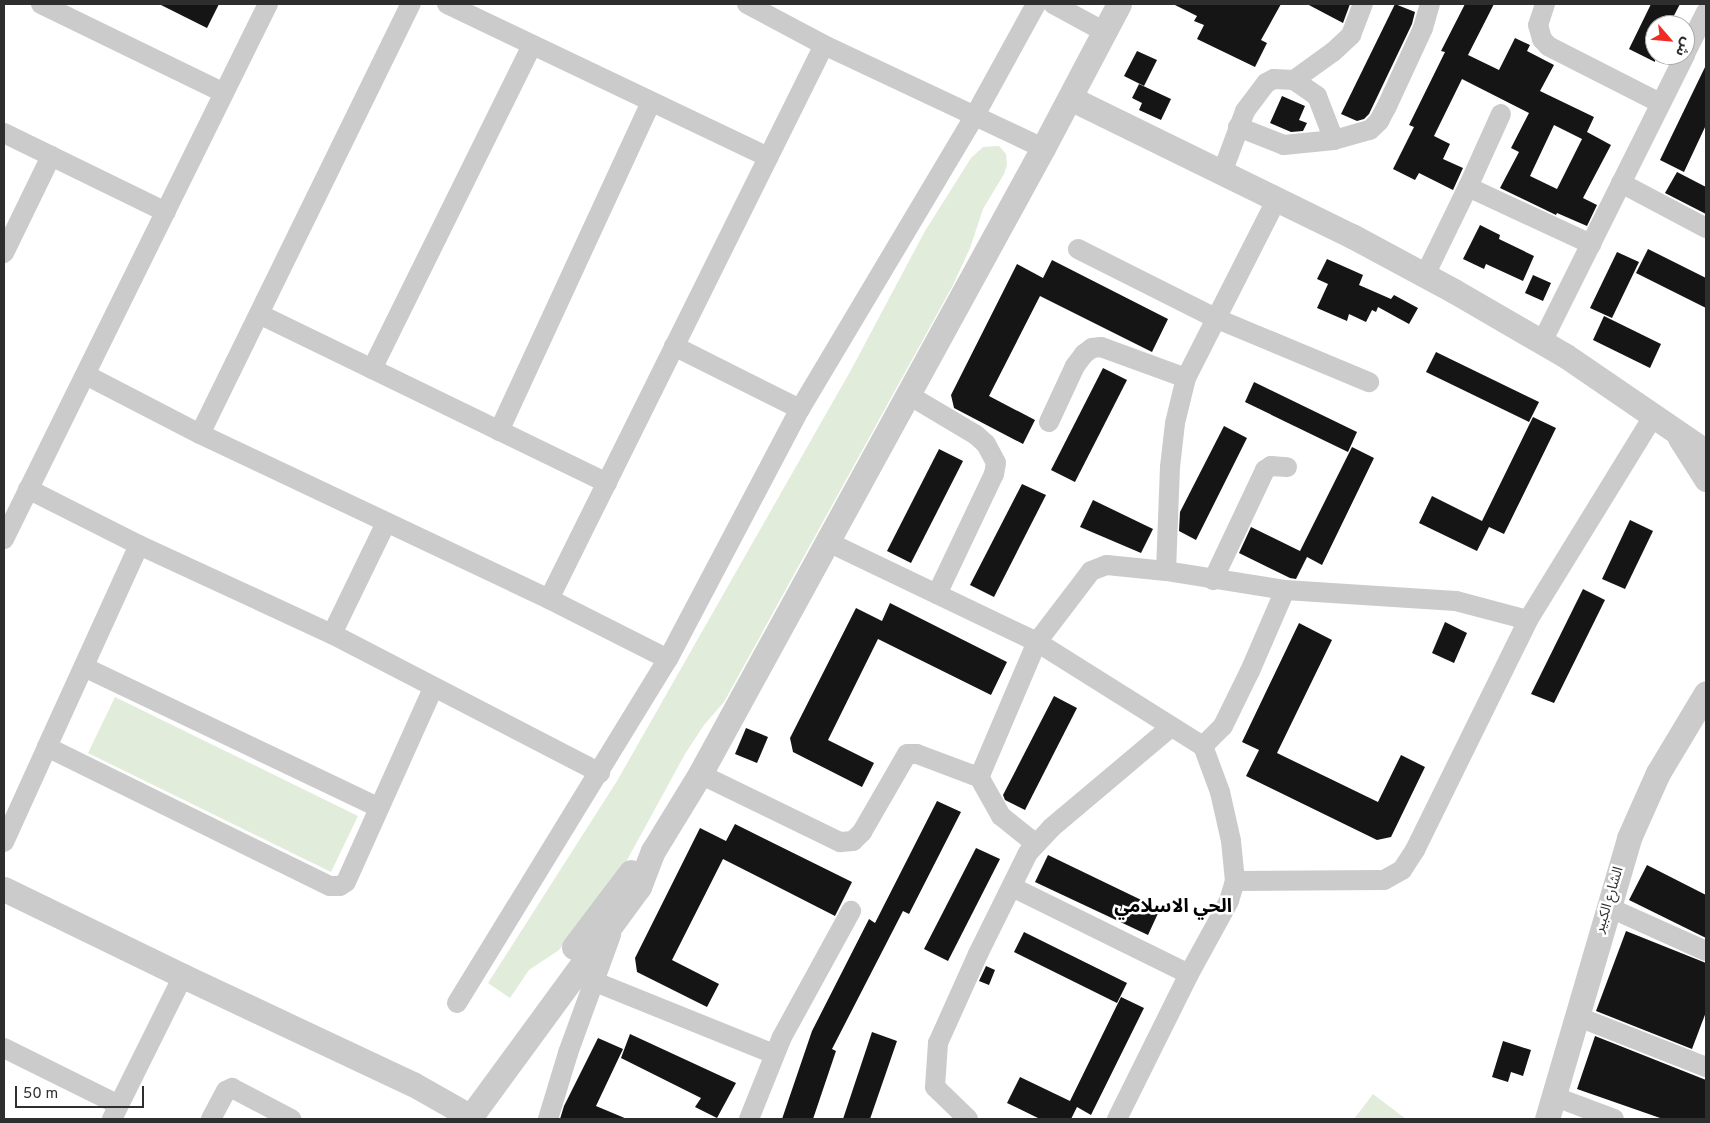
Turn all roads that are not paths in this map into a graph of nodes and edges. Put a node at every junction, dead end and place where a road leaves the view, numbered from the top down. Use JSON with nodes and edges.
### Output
{"nodes":[{"id":1,"x":268,"y":4,"type":"edge"},
{"id":2,"x":411,"y":4,"type":"edge"},
{"id":3,"x":447,"y":4,"type":"edge"},
{"id":4,"x":747,"y":4,"type":"edge"},
{"id":5,"x":1036,"y":4,"type":"edge"},
{"id":6,"x":1053,"y":4,"type":"edge"},
{"id":7,"x":1119,"y":4,"type":"edge"},
{"id":8,"x":1363,"y":4,"type":"edge"},
{"id":9,"x":1430,"y":4,"type":"edge"},
{"id":10,"x":1545,"y":4,"type":"edge"},
{"id":11,"x":49,"y":6,"type":"edge"},
{"id":12,"x":1706,"y":12,"type":"edge"},
{"id":13,"x":1103,"y":31,"type":"junction"},
{"id":14,"x":1695,"y":35,"type":"edge"},
{"id":15,"x":532,"y":45,"type":"junction"},
{"id":16,"x":824,"y":45,"type":"junction"},
{"id":17,"x":1680,"y":65,"type":"edge"},
{"id":18,"x":1294,"y":80,"type":"junction"},
{"id":19,"x":224,"y":93,"type":"junction"},
{"id":20,"x":1070,"y":98,"type":"junction"},
{"id":21,"x":651,"y":102,"type":"junction"},
{"id":22,"x":1660,"y":103,"type":"junction"},
{"id":23,"x":1501,"y":114,"type":"dead end"},
{"id":24,"x":974,"y":117,"type":"junction"},
{"id":25,"x":1238,"y":127,"type":"junction"},
{"id":26,"x":4,"y":133,"type":"edge"},
{"id":27,"x":1334,"y":140,"type":"junction"},
{"id":28,"x":1044,"y":148,"type":"junction"},
{"id":29,"x":51,"y":156,"type":"junction"},
{"id":30,"x":768,"y":157,"type":"junction"},
{"id":31,"x":1222,"y":173,"type":"junction"},
{"id":32,"x":1621,"y":183,"type":"junction"},
{"id":33,"x":1468,"y":187,"type":"junction"},
{"id":34,"x":1277,"y":199,"type":"junction"},
{"id":35,"x":166,"y":212,"type":"junction"},
{"id":36,"x":1706,"y":228,"type":"edge"},
{"id":37,"x":1591,"y":244,"type":"junction"},
{"id":38,"x":1078,"y":249,"type":"dead end"},
{"id":39,"x":4,"y":253,"type":"edge"},
{"id":40,"x":1425,"y":275,"type":"junction"},
{"id":41,"x":259,"y":314,"type":"junction"},
{"id":42,"x":1215,"y":318,"type":"junction"},
{"id":43,"x":1542,"y":342,"type":"junction"},
{"id":44,"x":674,"y":346,"type":"junction"},
{"id":45,"x":372,"y":369,"type":"junction"},
{"id":46,"x":86,"y":375,"type":"junction"},
{"id":47,"x":1186,"y":378,"type":"junction"},
{"id":48,"x":1369,"y":382,"type":"dead end"},
{"id":49,"x":907,"y":394,"type":"junction"},
{"id":50,"x":800,"y":409,"type":"junction"},
{"id":51,"x":1653,"y":417,"type":"junction"},
{"id":52,"x":1049,"y":422,"type":"dead end"},
{"id":53,"x":499,"y":430,"type":"junction"},
{"id":54,"x":1676,"y":432,"type":"junction"},
{"id":55,"x":200,"y":434,"type":"junction"},
{"id":56,"x":1706,"y":452,"type":"edge"},
{"id":57,"x":1288,"y":467,"type":"dead end"},
{"id":58,"x":1706,"y":479,"type":"edge"},
{"id":59,"x":607,"y":483,"type":"junction"},
{"id":60,"x":28,"y":489,"type":"junction"},
{"id":61,"x":386,"y":523,"type":"junction"},
{"id":62,"x":4,"y":539,"type":"edge"},
{"id":63,"x":826,"y":541,"type":"junction"},
{"id":64,"x":139,"y":545,"type":"junction"},
{"id":65,"x":1166,"y":571,"type":"junction"},
{"id":66,"x":1213,"y":580,"type":"junction"},
{"id":67,"x":1284,"y":590,"type":"junction"},
{"id":68,"x":937,"y":594,"type":"junction"},
{"id":69,"x":549,"y":599,"type":"junction"},
{"id":70,"x":1528,"y":620,"type":"junction"},
{"id":71,"x":332,"y":634,"type":"junction"},
{"id":72,"x":1037,"y":642,"type":"junction"},
{"id":73,"x":668,"y":659,"type":"junction"},
{"id":74,"x":84,"y":668,"type":"junction"},
{"id":75,"x":433,"y":688,"type":"junction"},
{"id":76,"x":1703,"y":703,"type":"edge"},
{"id":77,"x":1171,"y":727,"type":"junction"},
{"id":78,"x":1203,"y":746,"type":"junction"},
{"id":79,"x":47,"y":747,"type":"junction"},
{"id":80,"x":600,"y":773,"type":"junction"},
{"id":81,"x":700,"y":774,"type":"junction"},
{"id":82,"x":978,"y":775,"type":"junction"},
{"id":83,"x":379,"y":808,"type":"junction"},
{"id":84,"x":4,"y":842,"type":"edge"},
{"id":85,"x":1036,"y":844,"type":"junction"},
{"id":86,"x":653,"y":851,"type":"junction"},
{"id":87,"x":1235,"y":881,"type":"junction"},
{"id":88,"x":1012,"y":887,"type":"junction"},
{"id":89,"x":4,"y":889,"type":"edge"},
{"id":90,"x":4,"y":906,"type":"edge"},
{"id":91,"x":1608,"y":907,"type":"junction"},
{"id":92,"x":851,"y":910,"type":"dead end"},
{"id":93,"x":617,"y":919,"type":"junction"},
{"id":94,"x":1706,"y":951,"type":"edge"},
{"id":95,"x":1189,"y":974,"type":"junction"},
{"id":96,"x":593,"y":981,"type":"junction"},
{"id":97,"x":180,"y":982,"type":"junction"},
{"id":98,"x":457,"y":1003,"type":"dead end"},
{"id":99,"x":1576,"y":1016,"type":"junction"},
{"id":100,"x":4,"y":1048,"type":"edge"},
{"id":101,"x":774,"y":1054,"type":"junction"},
{"id":102,"x":1706,"y":1067,"type":"edge"},
{"id":103,"x":1550,"y":1108,"type":"edge"},
{"id":104,"x":116,"y":1112,"type":"edge"},
{"id":105,"x":462,"y":1117,"type":"edge"},
{"id":106,"x":211,"y":1119,"type":"edge"},
{"id":107,"x":291,"y":1119,"type":"edge"},
{"id":108,"x":548,"y":1119,"type":"edge"},
{"id":109,"x":749,"y":1119,"type":"edge"},
{"id":110,"x":968,"y":1119,"type":"edge"},
{"id":111,"x":1117,"y":1119,"type":"edge"},
{"id":112,"x":1614,"y":1119,"type":"edge"}],
"edges":[{"from":1,"to":19,"type":"street"},
{"from":2,"to":41,"type":"street"},
{"from":3,"to":15,"type":"street"},
{"from":4,"to":16,"type":"street"},
{"from":5,"to":24,"type":"street"},
{"from":6,"to":13,"type":"street"},
{"from":7,"to":13,"type":"street"},
{"from":8,"to":18,"type":"street"},
{"from":9,"to":27,"type":"street"},
{"from":10,"to":22,"type":"street"},
{"from":11,"to":19,"type":"street"},
{"from":12,"to":14,"type":"street"},
{"from":13,"to":20,"type":"street"},
{"from":15,"to":21,"type":"street"},
{"from":15,"to":45,"type":"street"},
{"from":16,"to":24,"type":"street"},
{"from":16,"to":30,"type":"street"},
{"from":17,"to":22,"type":"street"},
{"from":18,"to":25,"type":"street"},
{"from":18,"to":27,"type":"street"},
{"from":19,"to":35,"type":"street"},
{"from":20,"to":28,"type":"street"},
{"from":20,"to":31,"type":"street"},
{"from":21,"to":30,"type":"street"},
{"from":21,"to":53,"type":"street"},
{"from":22,"to":32,"type":"street"},
{"from":23,"to":33,"type":"street"},
{"from":24,"to":28,"type":"street"},
{"from":24,"to":50,"type":"street"},
{"from":25,"to":27,"type":"street"},
{"from":25,"to":31,"type":"street"},
{"from":26,"to":29,"type":"street"},
{"from":28,"to":49,"type":"street"},
{"from":29,"to":35,"type":"street"},
{"from":29,"to":39,"type":"street"},
{"from":30,"to":44,"type":"street"},
{"from":31,"to":34,"type":"street"},
{"from":32,"to":36,"type":"street"},
{"from":32,"to":37,"type":"street"},
{"from":33,"to":37,"type":"street"},
{"from":33,"to":40,"type":"street"},
{"from":34,"to":40,"type":"street"},
{"from":34,"to":42,"type":"street"},
{"from":35,"to":46,"type":"street"},
{"from":37,"to":43,"type":"street"},
{"from":38,"to":42,"type":"street"},
{"from":40,"to":43,"type":"street"},
{"from":41,"to":45,"type":"street"},
{"from":41,"to":55,"type":"street"},
{"from":42,"to":47,"type":"street"},
{"from":42,"to":48,"type":"street"},
{"from":43,"to":51,"type":"street"},
{"from":44,"to":50,"type":"street"},
{"from":44,"to":59,"type":"street"},
{"from":45,"to":53,"type":"street"},
{"from":46,"to":55,"type":"street"},
{"from":46,"to":60,"type":"street"},
{"from":47,"to":52,"type":"street"},
{"from":47,"to":65,"type":"street"},
{"from":49,"to":63,"type":"street"},
{"from":49,"to":68,"type":"street"},
{"from":50,"to":73,"type":"street"},
{"from":51,"to":54,"type":"street"},
{"from":51,"to":70,"type":"street"},
{"from":53,"to":59,"type":"street"},
{"from":54,"to":56,"type":"street"},
{"from":54,"to":58,"type":"street"},
{"from":55,"to":61,"type":"street"},
{"from":57,"to":66,"type":"street"},
{"from":59,"to":69,"type":"street"},
{"from":60,"to":62,"type":"street"},
{"from":60,"to":64,"type":"street"},
{"from":61,"to":69,"type":"street"},
{"from":61,"to":71,"type":"street"},
{"from":63,"to":68,"type":"street"},
{"from":63,"to":81,"type":"street"},
{"from":64,"to":71,"type":"street"},
{"from":64,"to":74,"type":"street"},
{"from":65,"to":66,"type":"street"},
{"from":65,"to":72,"type":"street"},
{"from":66,"to":67,"type":"street"},
{"from":67,"to":70,"type":"street"},
{"from":67,"to":78,"type":"street"},
{"from":68,"to":72,"type":"street"},
{"from":69,"to":73,"type":"street"},
{"from":70,"to":87,"type":"street"},
{"from":71,"to":75,"type":"street"},
{"from":72,"to":77,"type":"street"},
{"from":72,"to":82,"type":"street"},
{"from":73,"to":80,"type":"street"},
{"from":74,"to":79,"type":"street"},
{"from":74,"to":83,"type":"street"},
{"from":75,"to":80,"type":"street"},
{"from":75,"to":83,"type":"street"},
{"from":76,"to":91,"type":"street","name":"الشارع الكبير"},
{"from":77,"to":78,"type":"street"},
{"from":77,"to":85,"type":"street"},
{"from":78,"to":87,"type":"street"},
{"from":79,"to":83,"type":"street"},
{"from":79,"to":84,"type":"street"},
{"from":80,"to":98,"type":"street"},
{"from":81,"to":82,"type":"street"},
{"from":81,"to":86,"type":"street"},
{"from":82,"to":85,"type":"street"},
{"from":85,"to":88,"type":"street"},
{"from":86,"to":93,"type":"street"},
{"from":86,"to":105,"type":"street"},
{"from":87,"to":95,"type":"street"},
{"from":88,"to":95,"type":"street"},
{"from":88,"to":110,"type":"street"},
{"from":89,"to":97,"type":"street"},
{"from":90,"to":97,"type":"street"},
{"from":91,"to":94,"type":"street"},
{"from":91,"to":99,"type":"street","name":"الشارع الكبير"},
{"from":92,"to":101,"type":"street"},
{"from":93,"to":96,"type":"street"},
{"from":93,"to":105,"type":"street"},
{"from":95,"to":111,"type":"street"},
{"from":96,"to":101,"type":"street"},
{"from":96,"to":108,"type":"street"},
{"from":97,"to":104,"type":"street"},
{"from":97,"to":105,"type":"street"},
{"from":99,"to":102,"type":"street"},
{"from":99,"to":103,"type":"street","name":"الشارع الكبير"},
{"from":100,"to":104,"type":"street"},
{"from":101,"to":109,"type":"street"},
{"from":103,"to":112,"type":"street"},
{"from":106,"to":107,"type":"street"}]}
